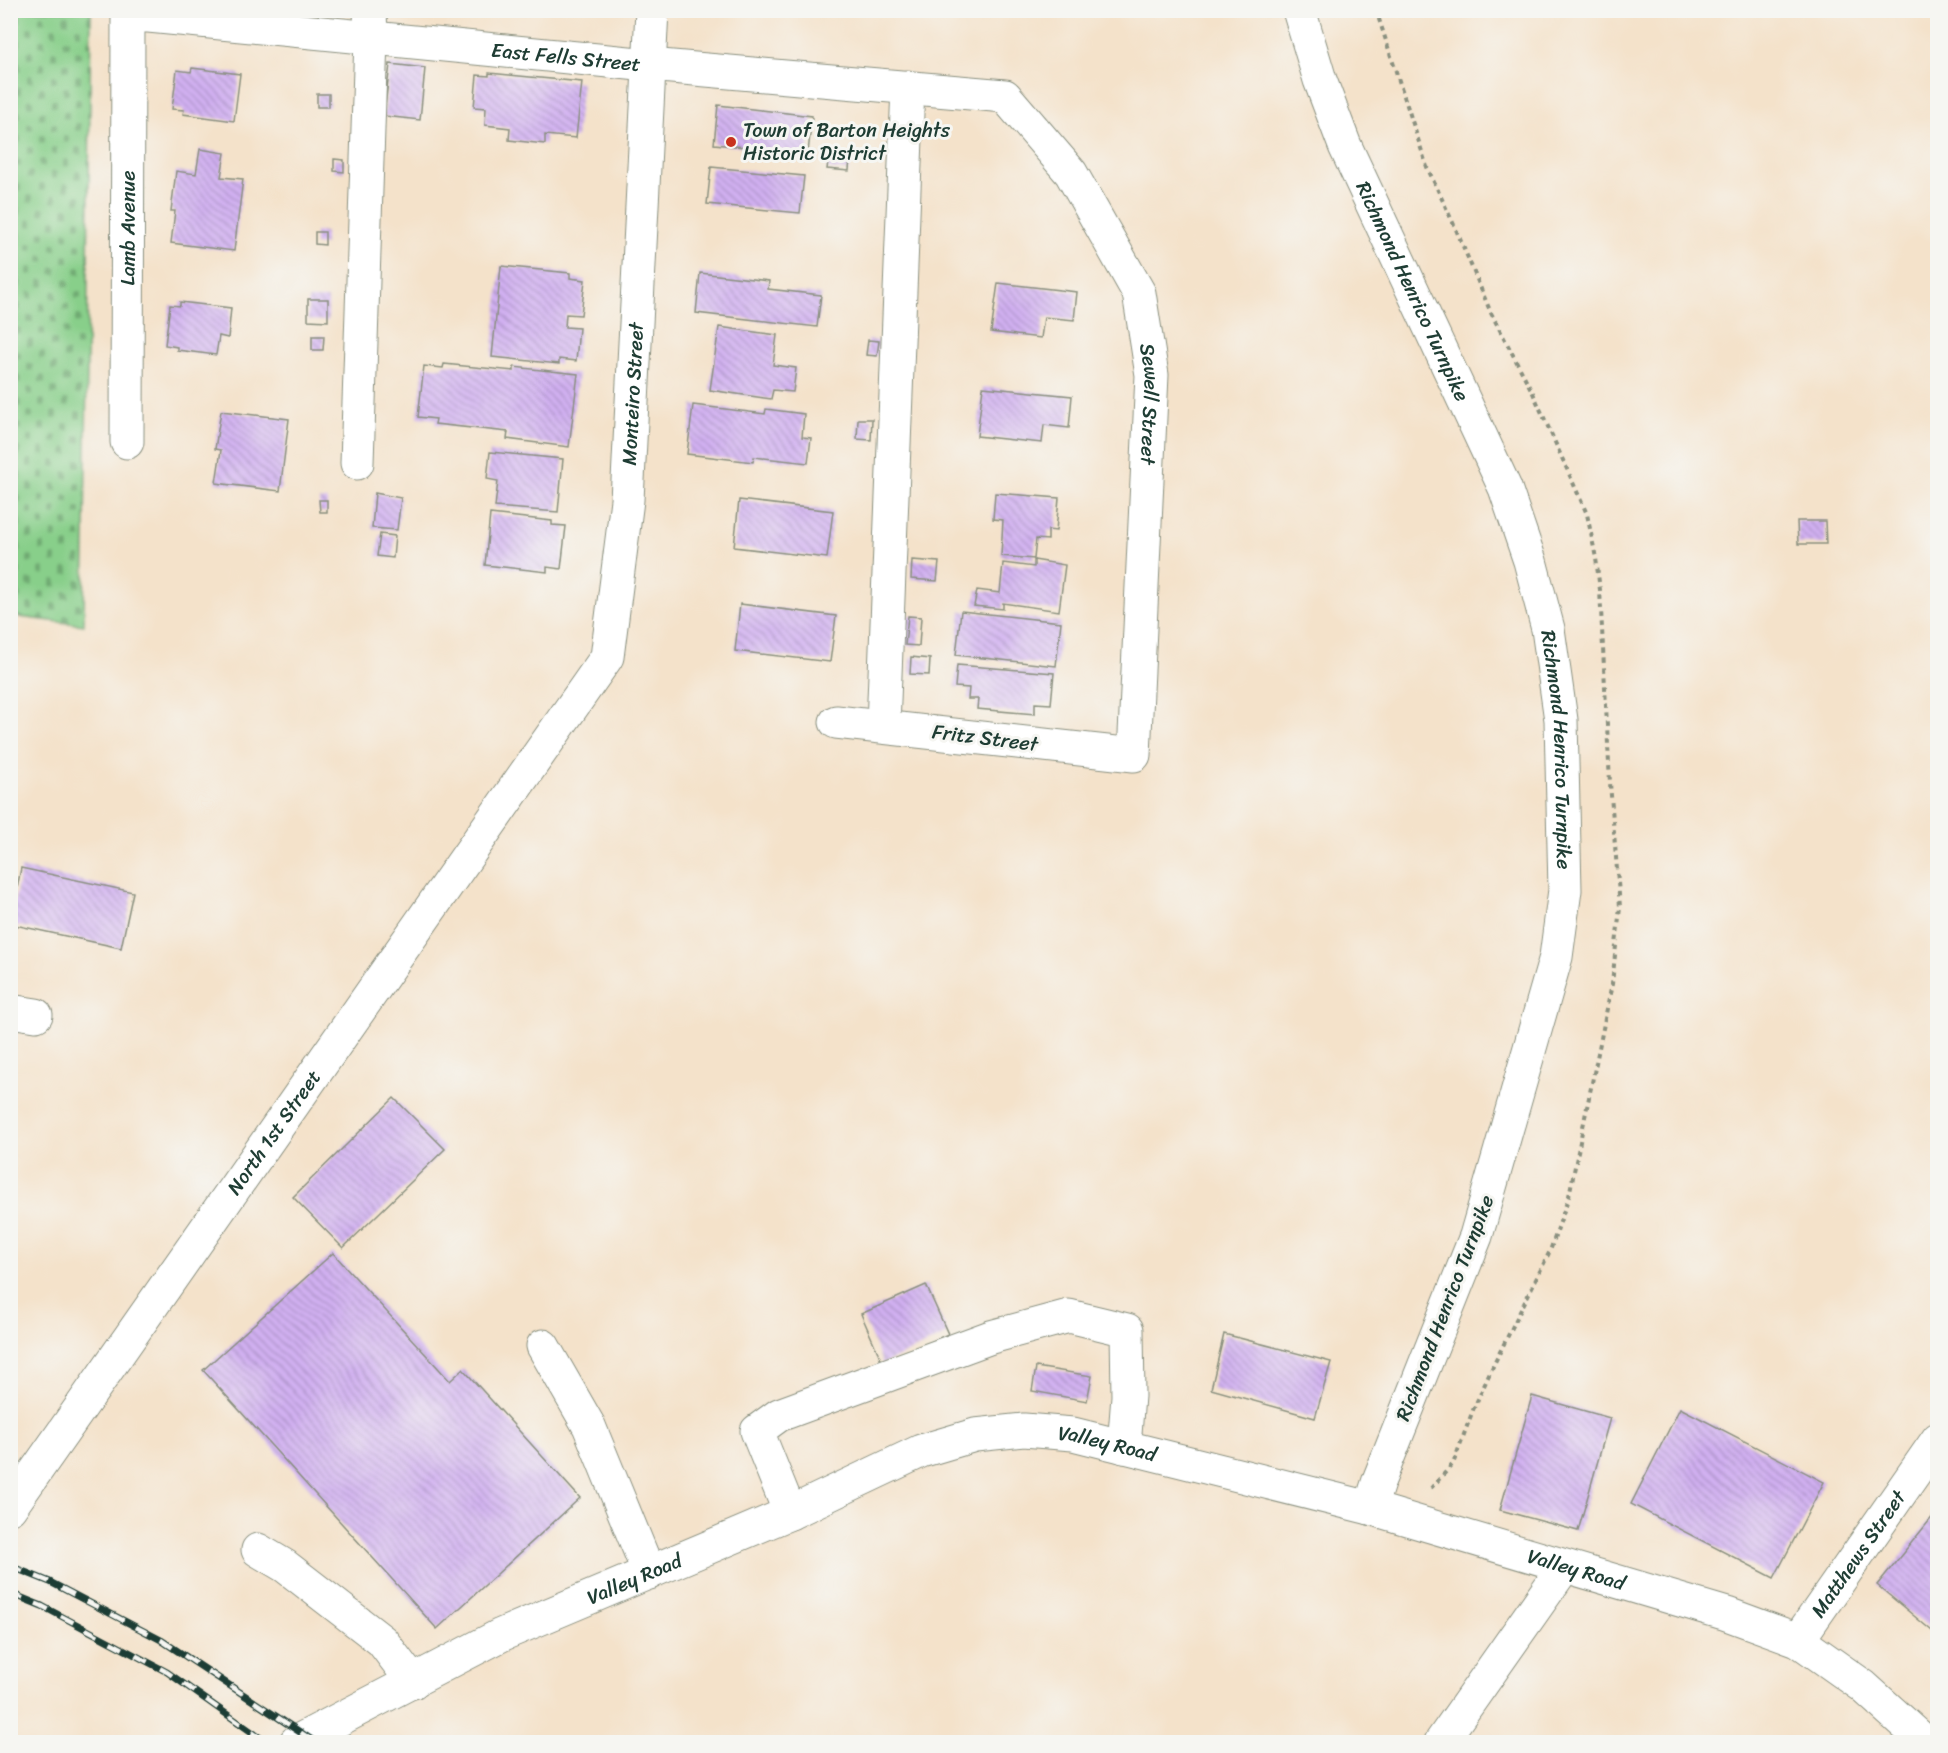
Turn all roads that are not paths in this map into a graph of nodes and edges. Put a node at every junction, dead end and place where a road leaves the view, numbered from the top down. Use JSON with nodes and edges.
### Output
{"nodes":[{"id":1,"x":652,"y":10,"type":"edge"},
{"id":2,"x":1299,"y":10,"type":"edge"},
{"id":3,"x":128,"y":14,"type":"joint"},
{"id":4,"x":371,"y":24,"type":"edge"},
{"id":5,"x":649,"y":65,"type":"junction"},
{"id":6,"x":908,"y":87,"type":"junction"},
{"id":7,"x":1005,"y":96,"type":"joint"},
{"id":8,"x":127,"y":442,"type":"dead end"},
{"id":9,"x":357,"y":463,"type":"dead end"},
{"id":10,"x":836,"y":722,"type":"dead end"},
{"id":11,"x":884,"y":726,"type":"junction"},
{"id":12,"x":1134,"y":755,"type":"joint"},
{"id":13,"x":538,"y":757,"type":"joint"},
{"id":14,"x":543,"y":1346,"type":"dead end"},
{"id":15,"x":1938,"y":1439,"type":"edge"},
{"id":16,"x":1124,"y":1447,"type":"junction"},
{"id":17,"x":10,"y":1508,"type":"edge"},
{"id":18,"x":1370,"y":1508,"type":"junction"},
{"id":19,"x":790,"y":1513,"type":"junction"},
{"id":20,"x":258,"y":1550,"type":"dead end"},
{"id":21,"x":1564,"y":1567,"type":"junction"},
{"id":22,"x":649,"y":1573,"type":"junction"},
{"id":23,"x":1798,"y":1640,"type":"junction"},
{"id":24,"x":412,"y":1682,"type":"junction"},
{"id":25,"x":296,"y":1743,"type":"edge"},
{"id":26,"x":1441,"y":1743,"type":"edge"},
{"id":27,"x":1924,"y":1743,"type":"edge"}],
"edges":[{"from":1,"to":5,"type":"street","name":"Monteiro Street"},
{"from":2,"to":18,"type":"street","name":"Richmond Henrico Turnpike"},
{"from":3,"to":4,"type":"street","name":"East Fells Street"},
{"from":3,"to":8,"type":"street","name":"Lamb Avenue"},
{"from":4,"to":5,"type":"street","name":"East Fells Street"},
{"from":4,"to":9,"type":"street"},
{"from":5,"to":6,"type":"street","name":"East Fells Street"},
{"from":5,"to":13,"type":"street","name":"Monteiro Street"},
{"from":6,"to":7,"type":"street","name":"East Fells Street"},
{"from":6,"to":11,"type":"street"},
{"from":7,"to":12,"type":"street","name":"Sewell Street"},
{"from":10,"to":11,"type":"street","name":"Fritz Street"},
{"from":11,"to":12,"type":"street","name":"Fritz Street"},
{"from":13,"to":17,"type":"street","name":"North 1st Street"},
{"from":14,"to":22,"type":"street"},
{"from":15,"to":23,"type":"street","name":"Matthews Street"},
{"from":16,"to":18,"type":"street","name":"Valley Road"},
{"from":16,"to":19,"type":"street","name":"Valley Road"},
{"from":16,"to":19,"type":"street"},
{"from":18,"to":21,"type":"street","name":"Valley Road"},
{"from":19,"to":22,"type":"street","name":"Valley Road"},
{"from":20,"to":24,"type":"street"},
{"from":21,"to":23,"type":"street","name":"Valley Road"},
{"from":21,"to":26,"type":"street"},
{"from":22,"to":24,"type":"street","name":"Valley Road"},
{"from":23,"to":27,"type":"street","name":"Valley Road"},
{"from":24,"to":25,"type":"street","name":"Valley Road"}]}
